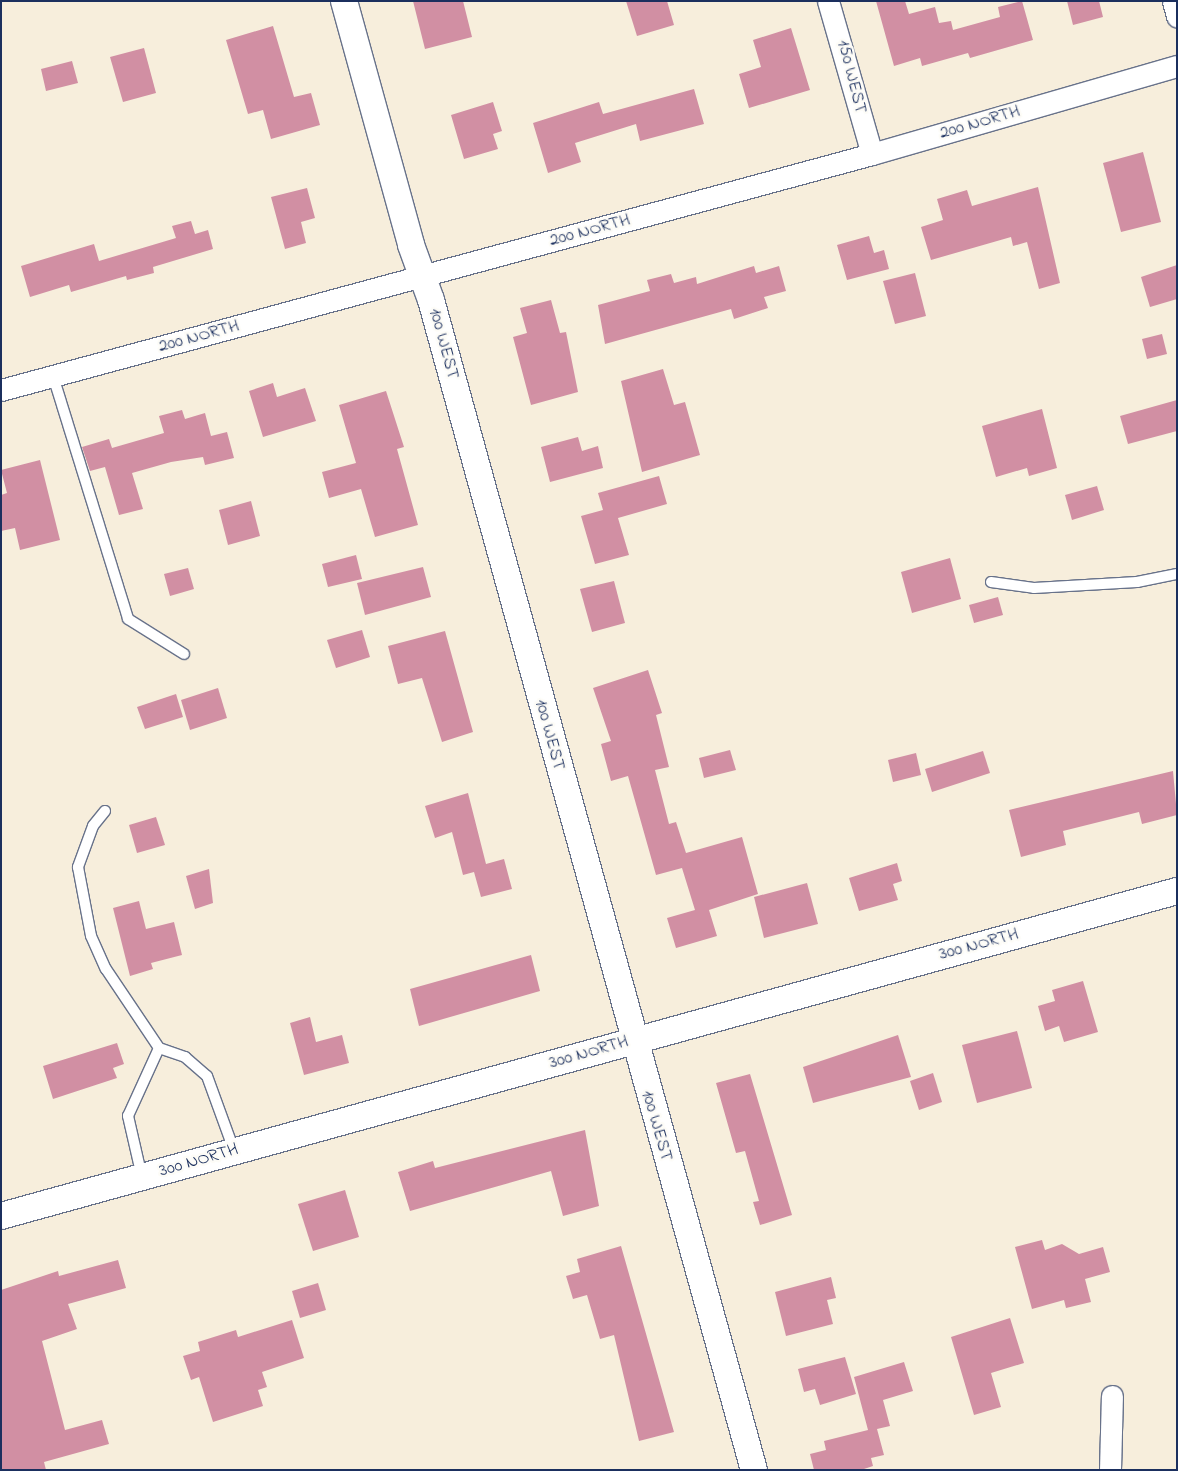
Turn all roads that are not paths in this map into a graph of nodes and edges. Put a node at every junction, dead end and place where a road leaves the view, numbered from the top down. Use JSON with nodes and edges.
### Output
{"nodes":[{"id":1,"x":344,"y":1,"type":"edge"},
{"id":2,"x":828,"y":1,"type":"edge"},
{"id":3,"x":1172,"y":1,"type":"edge"},
{"id":4,"x":1177,"y":16,"type":"edge"},
{"id":5,"x":1177,"y":66,"type":"edge"},
{"id":6,"x":872,"y":154,"type":"junction"},
{"id":7,"x":423,"y":277,"type":"junction"},
{"id":8,"x":53,"y":376,"type":"junction"},
{"id":9,"x":1,"y":390,"type":"edge"},
{"id":10,"x":1177,"y":574,"type":"edge"},
{"id":11,"x":991,"y":582,"type":"dead end"},
{"id":12,"x":184,"y":654,"type":"dead end"},
{"id":13,"x":105,"y":812,"type":"dead end"},
{"id":14,"x":1177,"y":891,"type":"edge"},
{"id":15,"x":632,"y":1041,"type":"junction"},
{"id":16,"x":159,"y":1048,"type":"junction"},
{"id":17,"x":235,"y":1151,"type":"junction"},
{"id":18,"x":142,"y":1177,"type":"junction"},
{"id":19,"x":1,"y":1216,"type":"edge"},
{"id":20,"x":1112,"y":1396,"type":"dead end"},
{"id":21,"x":754,"y":1470,"type":"edge"},
{"id":22,"x":1110,"y":1470,"type":"edge"}],
"edges":[{"from":1,"to":7,"type":"street","name":"100 WEST"},
{"from":2,"to":6,"type":"street","name":"150 WEST"},
{"from":3,"to":4,"type":"street"},
{"from":5,"to":6,"type":"street","name":"200 NORTH"},
{"from":6,"to":7,"type":"street","name":"200 NORTH"},
{"from":7,"to":8,"type":"street","name":"200 NORTH"},
{"from":7,"to":15,"type":"street","name":"100 WEST"},
{"from":8,"to":9,"type":"street","name":"200 NORTH"},
{"from":8,"to":12,"type":"lane"},
{"from":10,"to":11,"type":"lane"},
{"from":13,"to":16,"type":"lane"},
{"from":14,"to":15,"type":"street","name":"300 NORTH"},
{"from":15,"to":17,"type":"street","name":"300 NORTH"},
{"from":15,"to":21,"type":"street","name":"100 WEST"},
{"from":16,"to":17,"type":"lane"},
{"from":16,"to":18,"type":"lane"},
{"from":17,"to":18,"type":"street","name":"300 NORTH"},
{"from":18,"to":19,"type":"street","name":"300 NORTH"},
{"from":20,"to":22,"type":"street"}]}
